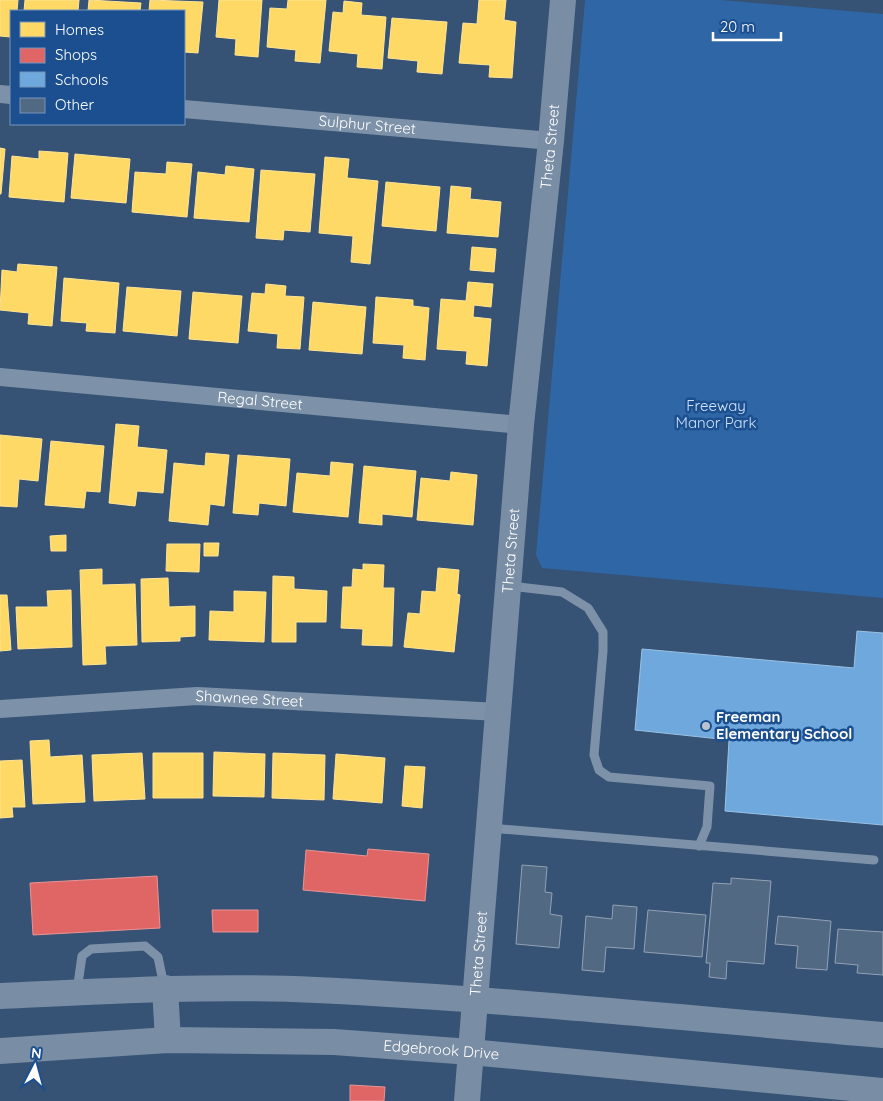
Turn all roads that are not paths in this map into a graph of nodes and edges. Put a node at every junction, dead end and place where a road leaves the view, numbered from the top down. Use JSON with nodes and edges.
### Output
{"nodes":[{"id":1,"x":563,"y":0,"type":"edge"},
{"id":2,"x":185,"y":110,"type":"edge"},
{"id":3,"x":551,"y":141,"type":"junction"},
{"id":4,"x":0,"y":378,"type":"edge"},
{"id":5,"x":522,"y":425,"type":"junction"},
{"id":6,"x":509,"y":586,"type":"junction"},
{"id":7,"x":0,"y":709,"type":"edge"},
{"id":8,"x":499,"y":712,"type":"junction"},
{"id":9,"x":490,"y":828,"type":"junction"},
{"id":10,"x":699,"y":846,"type":"junction"},
{"id":11,"x":874,"y":860,"type":"dead end"},
{"id":12,"x":165,"y":988,"type":"junction"},
{"id":13,"x":77,"y":993,"type":"junction"},
{"id":14,"x":0,"y":996,"type":"edge"},
{"id":15,"x":476,"y":1000,"type":"junction"},
{"id":16,"x":883,"y":1035,"type":"edge"},
{"id":17,"x":168,"y":1040,"type":"junction"},
{"id":18,"x":0,"y":1052,"type":"edge"},
{"id":19,"x":470,"y":1052,"type":"junction"},
{"id":20,"x":883,"y":1091,"type":"edge"},
{"id":21,"x":467,"y":1101,"type":"edge"}],
"edges":[{"from":1,"to":3,"type":"main road","name":"Theta Street"},
{"from":2,"to":3,"type":"street","name":"Sulphur Street"},
{"from":3,"to":5,"type":"main road","name":"Theta Street"},
{"from":4,"to":5,"type":"street","name":"Regal Street"},
{"from":5,"to":6,"type":"main road","name":"Theta Street"},
{"from":6,"to":8,"type":"main road","name":"Theta Street"},
{"from":6,"to":10,"type":"lane"},
{"from":7,"to":8,"type":"street","name":"Shawnee Street"},
{"from":8,"to":9,"type":"main road","name":"Theta Street"},
{"from":9,"to":10,"type":"lane"},
{"from":9,"to":15,"type":"main road","name":"Theta Street"},
{"from":10,"to":11,"type":"lane"},
{"from":12,"to":13,"type":"main road"},
{"from":12,"to":13,"type":"lane"},
{"from":12,"to":15,"type":"main road"},
{"from":12,"to":17,"type":"main road"},
{"from":13,"to":14,"type":"main road"},
{"from":15,"to":16,"type":"main road"},
{"from":15,"to":19,"type":"main road","name":"Theta Street"},
{"from":17,"to":18,"type":"main road","name":"Edgebrook Drive"},
{"from":17,"to":19,"type":"main road","name":"Edgebrook Drive"},
{"from":19,"to":20,"type":"main road","name":"Edgebrook Drive"},
{"from":19,"to":21,"type":"main road","name":"Theta Street"}]}
